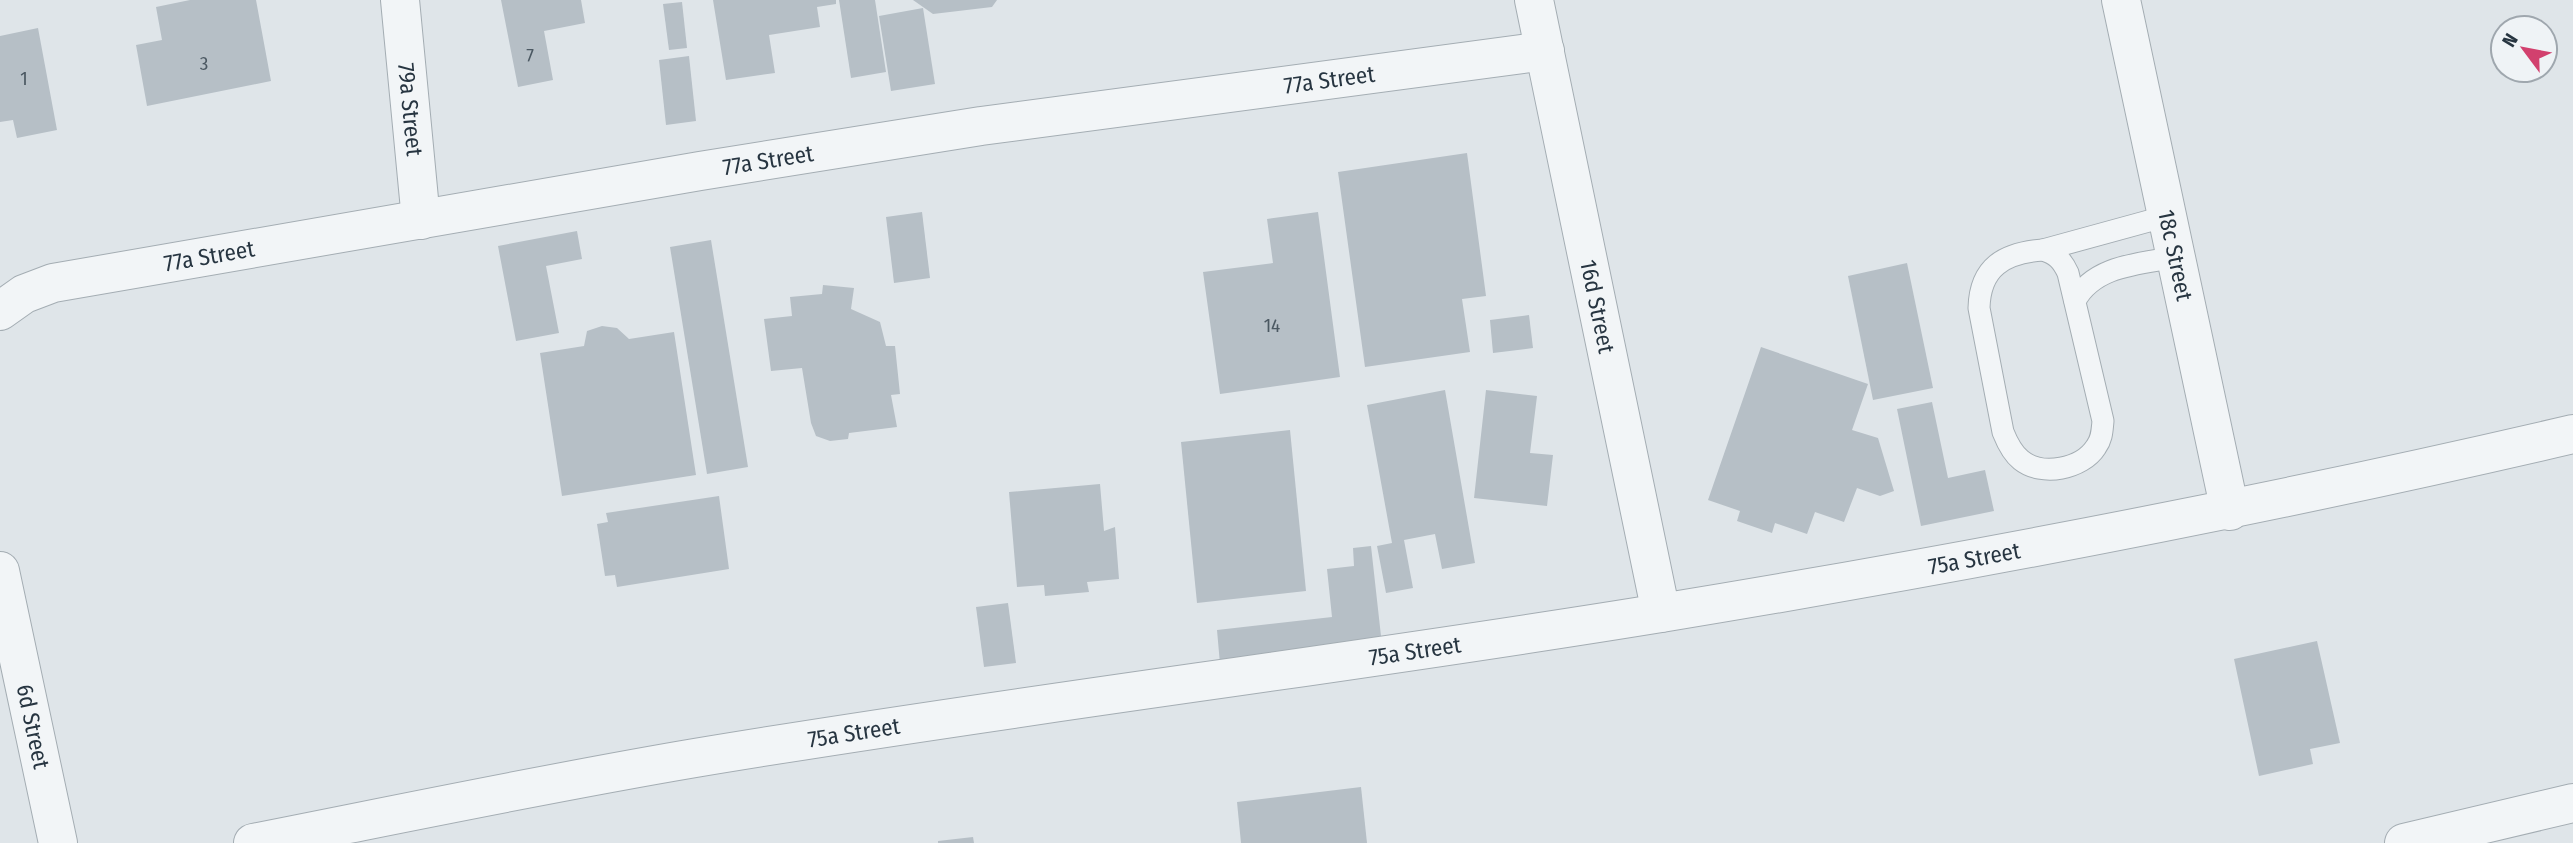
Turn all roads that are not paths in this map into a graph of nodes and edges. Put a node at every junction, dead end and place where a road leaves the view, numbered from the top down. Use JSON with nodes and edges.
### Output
{"nodes":[{"id":1,"x":400,"y":0,"type":"edge"},
{"id":2,"x":1534,"y":0,"type":"edge"},
{"id":3,"x":2121,"y":0,"type":"edge"},
{"id":4,"x":1545,"y":51,"type":"junction"},
{"id":5,"x":2167,"y":216,"type":"junction"},
{"id":6,"x":421,"y":220,"type":"junction"},
{"id":7,"x":2043,"y":250,"type":"junction"},
{"id":8,"x":2176,"y":257,"type":"junction"},
{"id":9,"x":2075,"y":301,"type":"junction"},
{"id":10,"x":0,"y":311,"type":"edge"},
{"id":11,"x":2573,"y":434,"type":"edge"},
{"id":12,"x":2230,"y":510,"type":"junction"},
{"id":13,"x":0,"y":571,"type":"edge"},
{"id":14,"x":1661,"y":613,"type":"junction"},
{"id":15,"x":2573,"y":803,"type":"edge"},
{"id":16,"x":58,"y":843,"type":"edge"},
{"id":17,"x":253,"y":843,"type":"edge"},
{"id":18,"x":2403,"y":843,"type":"edge"}],
"edges":[{"from":1,"to":6,"type":"street","name":"79a Street"},
{"from":2,"to":4,"type":"street","name":"16d Street"},
{"from":3,"to":5,"type":"street","name":"18c Street"},
{"from":4,"to":6,"type":"street","name":"77a Street"},
{"from":4,"to":14,"type":"street","name":"16d Street"},
{"from":5,"to":7,"type":"lane"},
{"from":5,"to":8,"type":"street","name":"18c Street"},
{"from":6,"to":10,"type":"street","name":"77a Street"},
{"from":7,"to":9,"type":"lane"},
{"from":7,"to":9,"type":"lane"},
{"from":8,"to":9,"type":"lane"},
{"from":8,"to":12,"type":"street","name":"18c Street"},
{"from":11,"to":12,"type":"street","name":"75a Street"},
{"from":12,"to":14,"type":"street","name":"75a Street"},
{"from":13,"to":16,"type":"street","name":"6d Street"},
{"from":14,"to":17,"type":"street","name":"75a Street"},
{"from":15,"to":18,"type":"street"}]}
